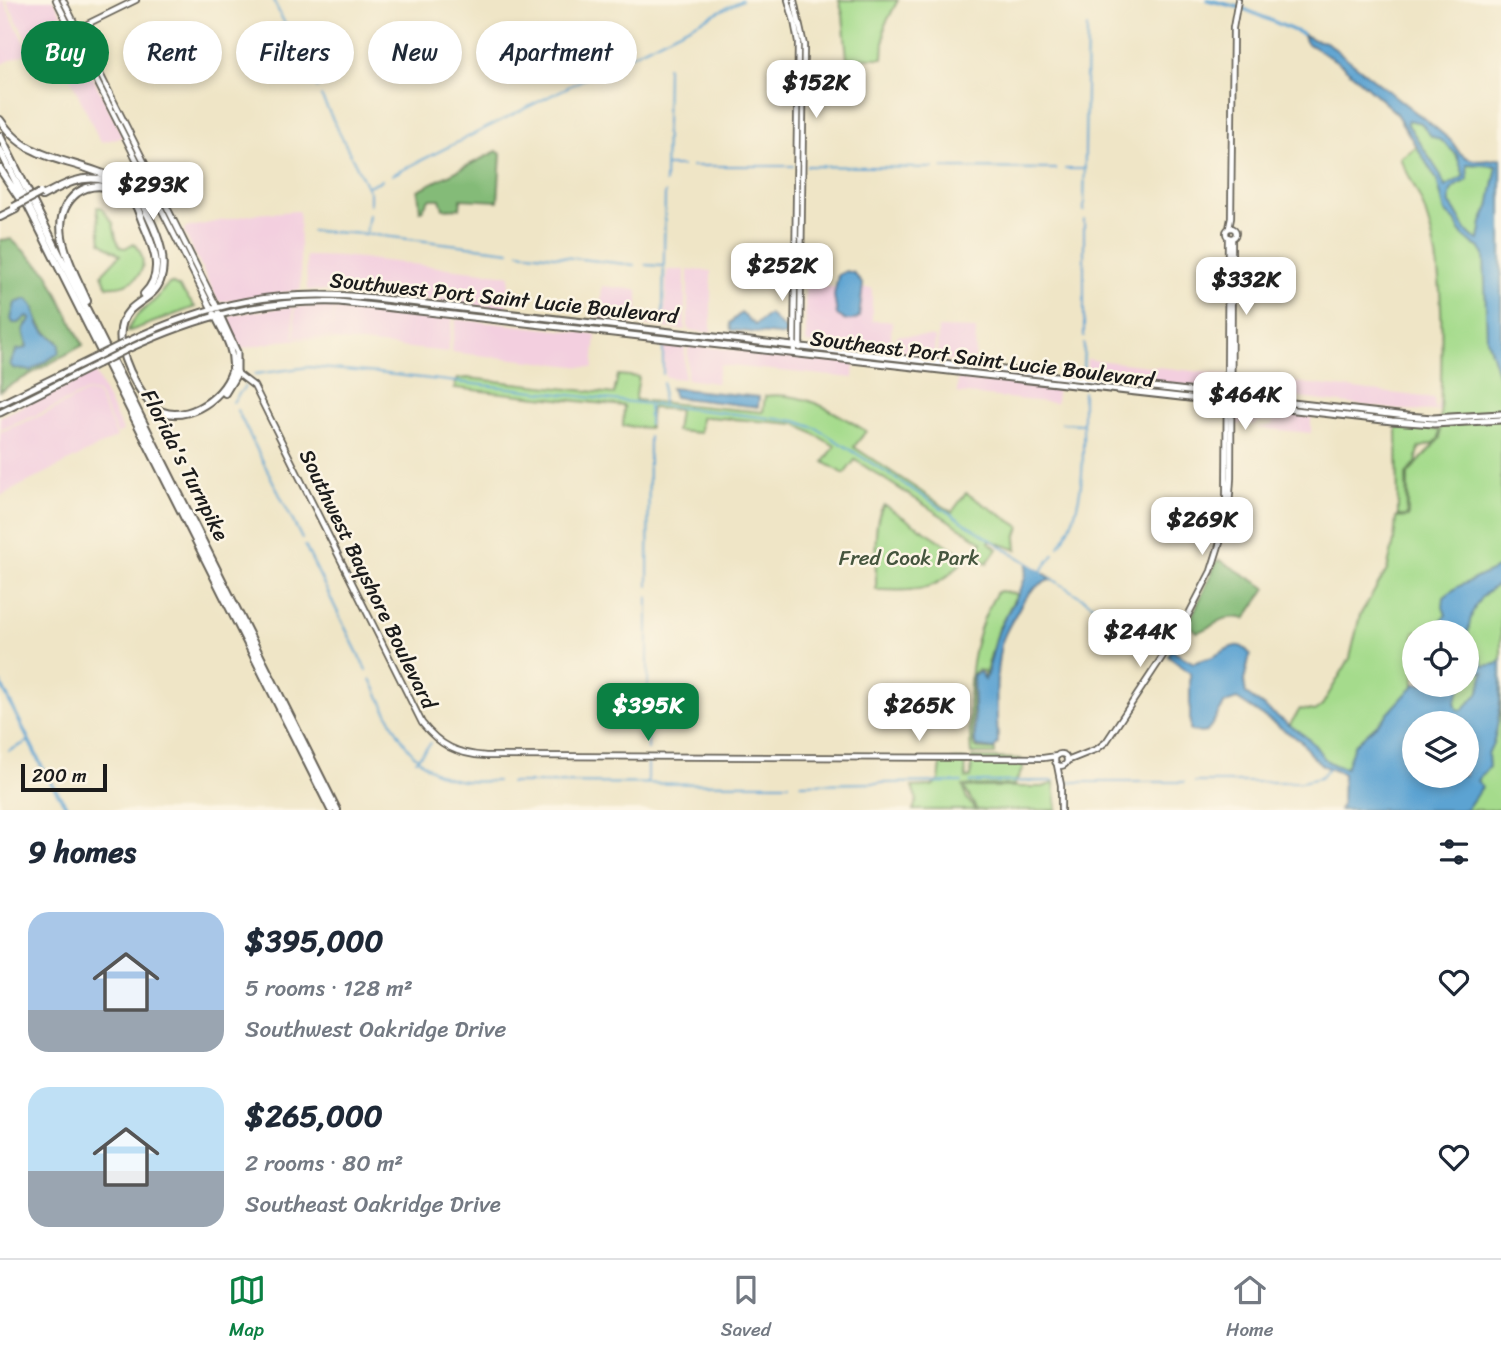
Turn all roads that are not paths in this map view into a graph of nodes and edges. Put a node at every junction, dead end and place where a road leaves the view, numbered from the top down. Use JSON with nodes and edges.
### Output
{"nodes":[{"id":1,"x":56,"y":0,"type":"edge"},
{"id":2,"x":63,"y":0,"type":"edge"},
{"id":3,"x":136,"y":0,"type":"edge"},
{"id":4,"x":788,"y":0,"type":"edge"},
{"id":5,"x":794,"y":0,"type":"edge"},
{"id":6,"x":1238,"y":0,"type":"edge"},
{"id":7,"x":66,"y":21,"type":"edge"},
{"id":8,"x":74,"y":21,"type":"edge"},
{"id":9,"x":94,"y":21,"type":"edge"},
{"id":10,"x":98,"y":84,"type":"edge"},
{"id":11,"x":106,"y":84,"type":"edge"},
{"id":12,"x":0,"y":120,"type":"edge"},
{"id":13,"x":0,"y":136,"type":"edge"},
{"id":14,"x":0,"y":150,"type":"edge"},
{"id":15,"x":0,"y":169,"type":"edge"},
{"id":16,"x":117,"y":180,"type":"junction"},
{"id":17,"x":41,"y":195,"type":"junction"},
{"id":18,"x":132,"y":200,"type":"junction"},
{"id":19,"x":158,"y":203,"type":"junction"},
{"id":20,"x":0,"y":215,"type":"edge"},
{"id":21,"x":177,"y":226,"type":"junction"},
{"id":22,"x":172,"y":232,"type":"junction"},
{"id":23,"x":48,"y":247,"type":"junction"},
{"id":24,"x":188,"y":248,"type":"junction"},
{"id":25,"x":214,"y":307,"type":"junction"},
{"id":26,"x":217,"y":314,"type":"junction"},
{"id":27,"x":600,"y":324,"type":"junction"},
{"id":28,"x":611,"y":325,"type":"junction"},
{"id":29,"x":95,"y":326,"type":"junction"},
{"id":30,"x":592,"y":330,"type":"junction"},
{"id":31,"x":600,"y":331,"type":"junction"},
{"id":32,"x":686,"y":337,"type":"junction"},
{"id":33,"x":126,"y":346,"type":"junction"},
{"id":34,"x":797,"y":350,"type":"junction"},
{"id":35,"x":235,"y":372,"type":"junction"},
{"id":36,"x":1017,"y":372,"type":"junction"},
{"id":37,"x":1005,"y":377,"type":"junction"},
{"id":38,"x":1230,"y":399,"type":"junction"},
{"id":39,"x":0,"y":404,"type":"edge"},
{"id":40,"x":0,"y":413,"type":"edge"},
{"id":41,"x":1501,"y":414,"type":"edge"},
{"id":42,"x":1407,"y":416,"type":"junction"},
{"id":43,"x":1501,"y":419,"type":"edge"},
{"id":44,"x":1392,"y":421,"type":"junction"},
{"id":45,"x":1057,"y":755,"type":"junction"},
{"id":46,"x":1043,"y":758,"type":"junction"},
{"id":47,"x":1066,"y":761,"type":"junction"},
{"id":48,"x":1057,"y":764,"type":"junction"},
{"id":49,"x":1061,"y":785,"type":"junction"},
{"id":50,"x":331,"y":810,"type":"edge"},
{"id":51,"x":337,"y":810,"type":"edge"},
{"id":52,"x":1061,"y":810,"type":"edge"}],
"edges":[{"from":1,"to":7,"type":"street"},
{"from":2,"to":8,"type":"street"},
{"from":3,"to":9,"type":"street"},
{"from":4,"to":34,"type":"street"},
{"from":5,"to":34,"type":"street"},
{"from":6,"to":38,"type":"street"},
{"from":10,"to":19,"type":"street"},
{"from":11,"to":21,"type":"street"},
{"from":12,"to":16,"type":"highway"},
{"from":13,"to":29,"type":"highway","name":"Florida's Turnpike"},
{"from":14,"to":23,"type":"highway","name":"Florida's Turnpike"},
{"from":15,"to":23,"type":"highway"},
{"from":16,"to":17,"type":"highway"},
{"from":16,"to":35,"type":"highway"},
{"from":17,"to":18,"type":"highway"},
{"from":17,"to":20,"type":"highway","bridge":true},
{"from":18,"to":29,"type":"highway"},
{"from":18,"to":35,"type":"highway"},
{"from":19,"to":21,"type":"street"},
{"from":19,"to":22,"type":"street"},
{"from":21,"to":24,"type":"street"},
{"from":22,"to":24,"type":"street"},
{"from":22,"to":25,"type":"street"},
{"from":23,"to":50,"type":"highway","name":"Florida's Turnpike"},
{"from":24,"to":25,"type":"street"},
{"from":25,"to":26,"type":"main road"},
{"from":25,"to":27,"type":"main road","name":"Southwest Port Saint Lucie Boulevard"},
{"from":25,"to":33,"type":"main road"},
{"from":26,"to":30,"type":"main road","name":"Southwest Port Saint Lucie Boulevard"},
{"from":26,"to":33,"type":"main road"},
{"from":26,"to":35,"type":"main road"},
{"from":27,"to":28,"type":"main road","name":"Southwest Port Saint Lucie Boulevard"},
{"from":27,"to":30,"type":"main road"},
{"from":28,"to":31,"type":"main road"},
{"from":28,"to":32,"type":"main road","name":"Southwest Port Saint Lucie Boulevard"},
{"from":29,"to":51,"type":"highway","name":"Florida's Turnpike"},
{"from":30,"to":31,"type":"main road","name":"Southwest Port Saint Lucie Boulevard"},
{"from":31,"to":32,"type":"main road","name":"Southwest Port Saint Lucie Boulevard"},
{"from":32,"to":34,"type":"main road","name":"Southwest Port Saint Lucie Boulevard"},
{"from":32,"to":34,"type":"main road","name":"Southwest Port Saint Lucie Boulevard"},
{"from":33,"to":39,"type":"main road","bridge":true},
{"from":33,"to":40,"type":"main road","bridge":true},
{"from":34,"to":36,"type":"main road","name":"Southeast Port Saint Lucie Boulevard"},
{"from":34,"to":37,"type":"main road","name":"Southeast Port Saint Lucie Boulevard"},
{"from":35,"to":46,"type":"street","name":"Southwest Bayshore Boulevard"},
{"from":36,"to":37,"type":"main road"},
{"from":36,"to":38,"type":"main road","name":"Southeast Port Saint Lucie Boulevard"},
{"from":37,"to":38,"type":"main road","name":"Southeast Port Saint Lucie Boulevard"},
{"from":38,"to":42,"type":"main road","name":"Southeast Port Saint Lucie Boulevard"},
{"from":38,"to":44,"type":"main road","name":"Southeast Port Saint Lucie Boulevard"},
{"from":38,"to":47,"type":"street"},
{"from":41,"to":42,"type":"main road","name":"Southeast Port Saint Lucie Boulevard"},
{"from":42,"to":44,"type":"main road"},
{"from":43,"to":44,"type":"main road","name":"Southeast Port Saint Lucie Boulevard"},
{"from":45,"to":46,"type":"street"},
{"from":45,"to":47,"type":"street"},
{"from":45,"to":48,"type":"street"},
{"from":46,"to":48,"type":"street"},
{"from":47,"to":48,"type":"street"},
{"from":47,"to":49,"type":"street"},
{"from":48,"to":49,"type":"street"},
{"from":49,"to":52,"type":"street"}]}
